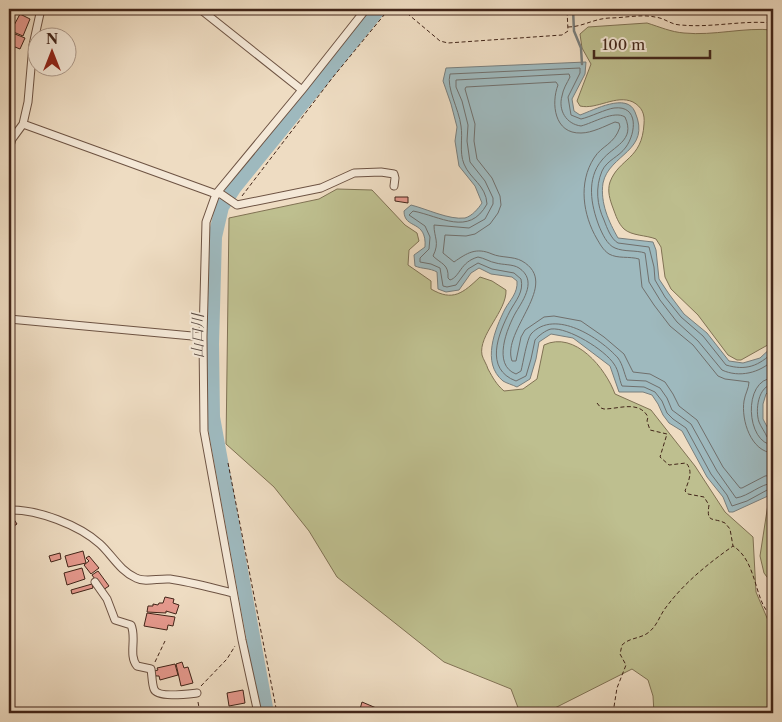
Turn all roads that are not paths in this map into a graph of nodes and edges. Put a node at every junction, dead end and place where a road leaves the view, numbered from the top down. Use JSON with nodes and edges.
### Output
{"nodes":[{"id":1,"x":40,"y":9,"type":"edge"},
{"id":2,"x":200,"y":9,"type":"edge"},
{"id":3,"x":365,"y":10,"type":"edge"},
{"id":4,"x":302,"y":90,"type":"junction"},
{"id":5,"x":23,"y":124,"type":"junction"},
{"id":6,"x":10,"y":138,"type":"edge"},
{"id":7,"x":9,"y":149,"type":"edge"},
{"id":8,"x":394,"y":186,"type":"dead end"},
{"id":9,"x":218,"y":194,"type":"junction"},
{"id":10,"x":9,"y":319,"type":"edge"},
{"id":11,"x":203,"y":338,"type":"junction"},
{"id":12,"x":9,"y":510,"type":"edge"},
{"id":13,"x":95,"y":582,"type":"dead end"},
{"id":14,"x":233,"y":593,"type":"junction"},
{"id":15,"x":197,"y":694,"type":"road end"},
{"id":16,"x":258,"y":713,"type":"edge"}],
"edges":[{"from":1,"to":5,"type":"street"},
{"from":2,"to":4,"type":"street"},
{"from":3,"to":4,"type":"street"},
{"from":4,"to":9,"type":"street"},
{"from":5,"to":6,"type":"street"},
{"from":5,"to":9,"type":"street"},
{"from":6,"to":7,"type":"street"},
{"from":8,"to":9,"type":"street"},
{"from":9,"to":11,"type":"street"},
{"from":10,"to":11,"type":"street"},
{"from":11,"to":14,"type":"street"},
{"from":12,"to":14,"type":"street"},
{"from":13,"to":15,"type":"street"},
{"from":14,"to":16,"type":"street"}]}
